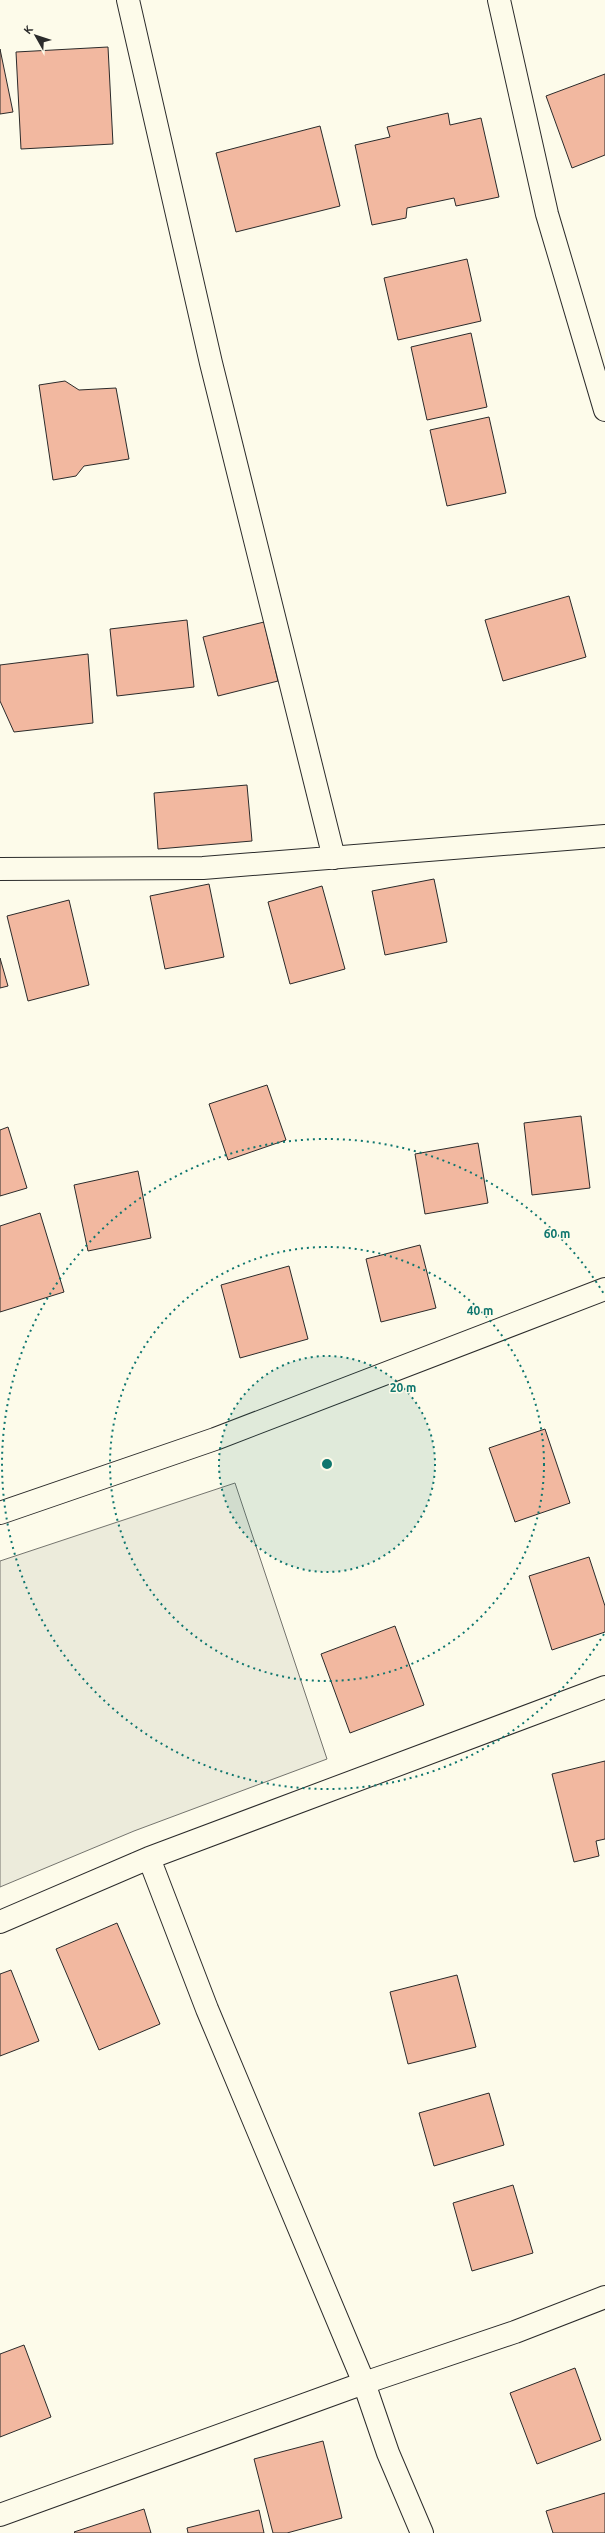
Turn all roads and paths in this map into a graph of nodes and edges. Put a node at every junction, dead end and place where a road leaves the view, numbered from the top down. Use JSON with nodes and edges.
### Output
{"nodes":[{"id":1,"x":128,"y":0,"type":"edge"},
{"id":2,"x":499,"y":0,"type":"edge"},
{"id":3,"x":605,"y":410,"type":"edge"},
{"id":4,"x":605,"y":836,"type":"edge"},
{"id":5,"x":334,"y":858,"type":"junction"},
{"id":6,"x":0,"y":869,"type":"edge"},
{"id":7,"x":605,"y":1290,"type":"edge"},
{"id":8,"x":0,"y":1513,"type":"edge"},
{"id":9,"x":605,"y":1687,"type":"edge"},
{"id":10,"x":149,"y":1858,"type":"junction"},
{"id":11,"x":0,"y":1922,"type":"edge"},
{"id":12,"x":605,"y":2297,"type":"edge"},
{"id":13,"x":364,"y":2383,"type":"junction"},
{"id":14,"x":0,"y":2515,"type":"edge"},
{"id":15,"x":422,"y":2533,"type":"edge"}],
"edges":[{"from":1,"to":5,"type":"street"},
{"from":2,"to":3,"type":"street"},
{"from":4,"to":5,"type":"street"},
{"from":5,"to":6,"type":"street"},
{"from":7,"to":8,"type":"street"},
{"from":9,"to":10,"type":"street"},
{"from":10,"to":11,"type":"street"},
{"from":10,"to":13,"type":"street"},
{"from":12,"to":13,"type":"street"},
{"from":13,"to":14,"type":"street"},
{"from":13,"to":15,"type":"street"}]}
